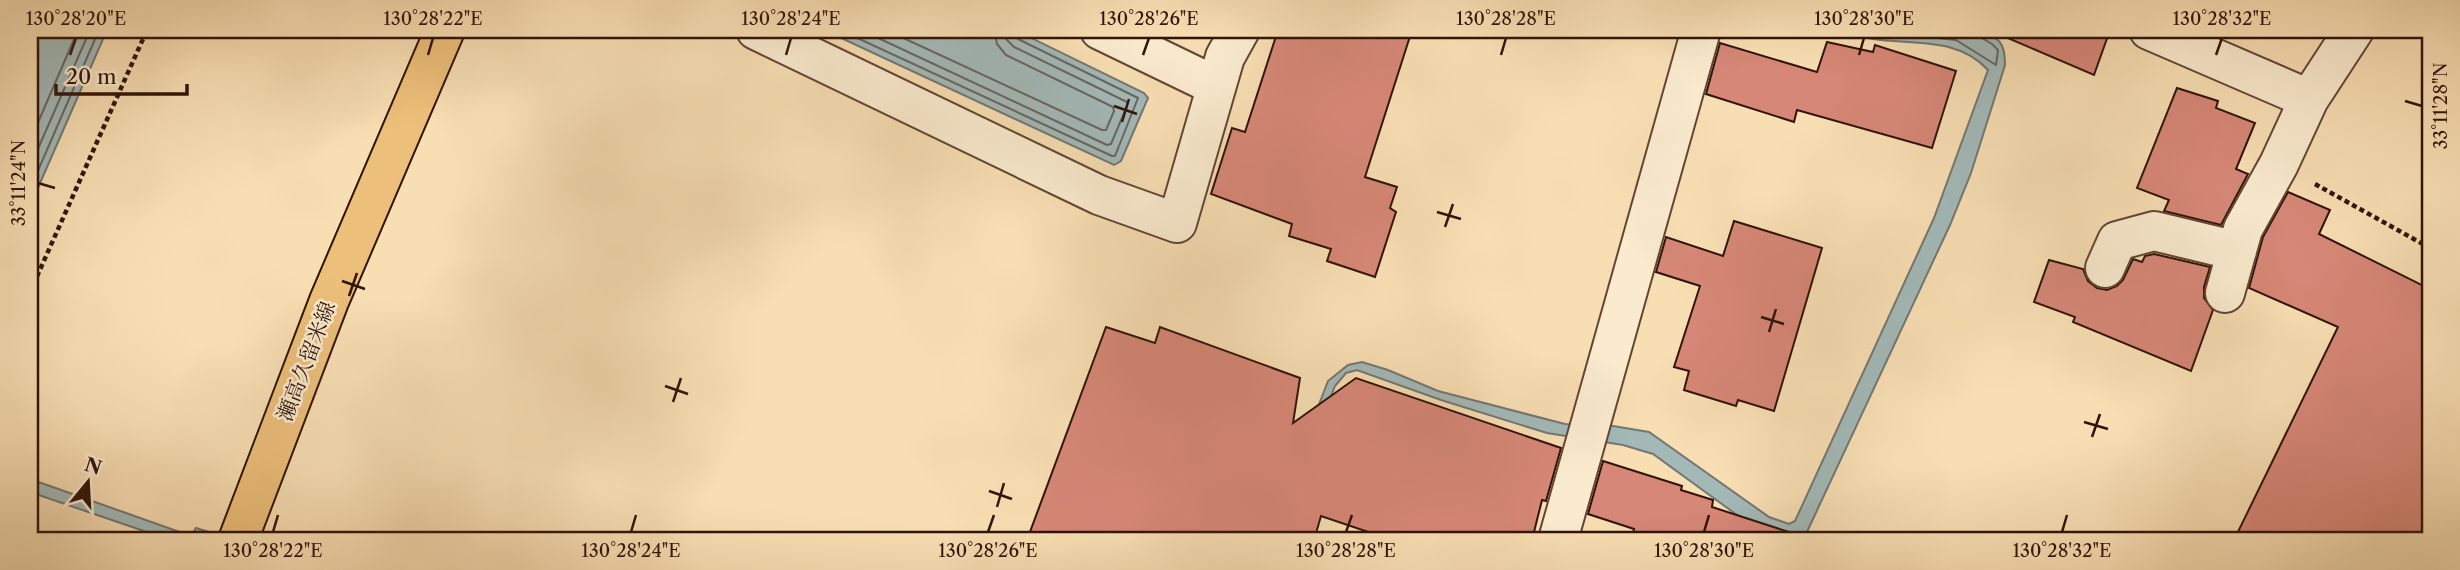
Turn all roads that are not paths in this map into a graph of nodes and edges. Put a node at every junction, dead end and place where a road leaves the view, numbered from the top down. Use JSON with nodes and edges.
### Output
{"nodes":[{"id":1,"x":445,"y":30,"type":"edge"},
{"id":2,"x":756,"y":30,"type":"edge"},
{"id":3,"x":1100,"y":30,"type":"edge"},
{"id":4,"x":1240,"y":30,"type":"edge"},
{"id":5,"x":1701,"y":30,"type":"edge"},
{"id":6,"x":2149,"y":30,"type":"edge"},
{"id":7,"x":2354,"y":30,"type":"edge"},
{"id":8,"x":1216,"y":86,"type":"junction"},
{"id":9,"x":2309,"y":99,"type":"junction"},
{"id":10,"x":2237,"y":251,"type":"junction"},
{"id":11,"x":2105,"y":268,"type":"dead end"},
{"id":12,"x":2225,"y":293,"type":"dead end"},
{"id":13,"x":238,"y":540,"type":"edge"},
{"id":14,"x":1558,"y":540,"type":"edge"}],
"edges":[{"from":1,"to":13,"type":"main road","name":"瀬高久留米線"},
{"from":2,"to":8,"type":"street"},
{"from":3,"to":8,"type":"street"},
{"from":4,"to":8,"type":"street"},
{"from":5,"to":14,"type":"street"},
{"from":6,"to":9,"type":"street"},
{"from":7,"to":9,"type":"street"},
{"from":9,"to":10,"type":"street"},
{"from":10,"to":11,"type":"street"},
{"from":10,"to":12,"type":"street"}]}
